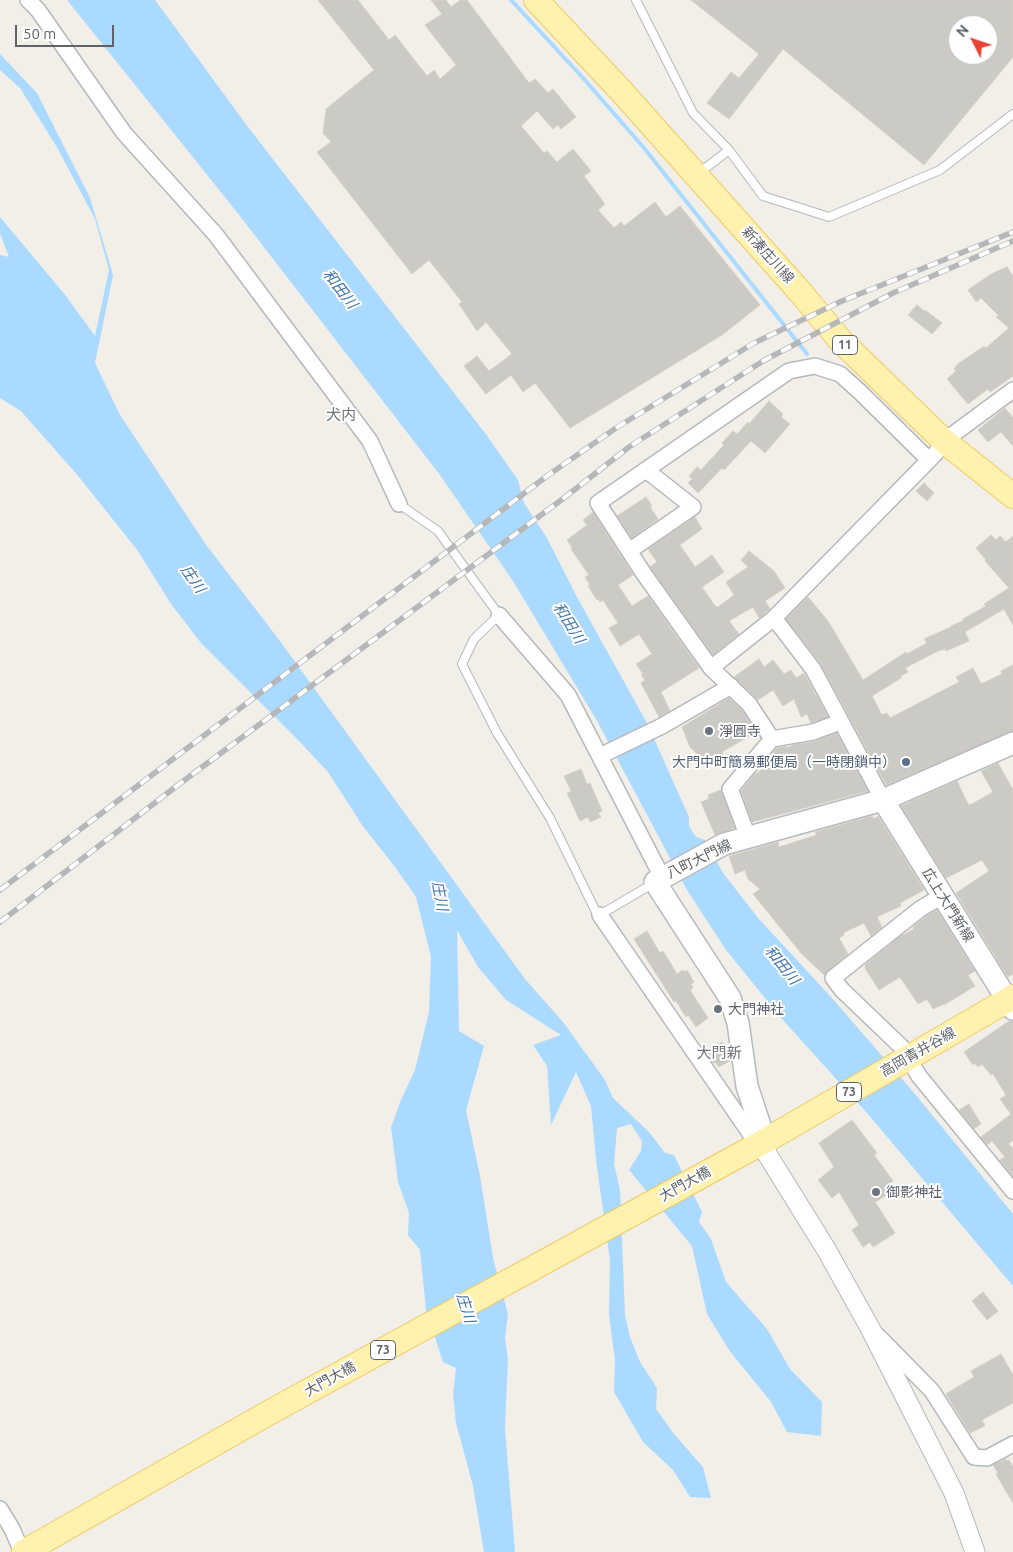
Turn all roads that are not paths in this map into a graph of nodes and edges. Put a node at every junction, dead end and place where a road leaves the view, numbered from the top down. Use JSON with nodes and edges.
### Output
{"nodes":[{"id":1,"x":28,"y":0,"type":"edge"},
{"id":2,"x":536,"y":0,"type":"edge"},
{"id":3,"x":636,"y":0,"type":"edge"},
{"id":4,"x":1013,"y":114,"type":"edge"},
{"id":5,"x":728,"y":150,"type":"junction"},
{"id":6,"x":696,"y":175,"type":"junction"},
{"id":7,"x":1013,"y":390,"type":"edge"},
{"id":8,"x":944,"y":441,"type":"junction"},
{"id":9,"x":929,"y":460,"type":"junction"},
{"id":10,"x":646,"y":470,"type":"junction"},
{"id":11,"x":1013,"y":496,"type":"edge"},
{"id":12,"x":399,"y":504,"type":"joint"},
{"id":13,"x":629,"y":551,"type":"junction"},
{"id":14,"x":499,"y":615,"type":"junction"},
{"id":15,"x":774,"y":618,"type":"junction"},
{"id":16,"x":711,"y":668,"type":"junction"},
{"id":17,"x":731,"y":686,"type":"junction"},
{"id":18,"x":840,"y":722,"type":"junction"},
{"id":19,"x":772,"y":739,"type":"junction"},
{"id":20,"x":1013,"y":742,"type":"edge"},
{"id":21,"x":604,"y":756,"type":"junction"},
{"id":22,"x":883,"y":800,"type":"junction"},
{"id":23,"x":748,"y":837,"type":"junction"},
{"id":24,"x":658,"y":879,"type":"junction"},
{"id":25,"x":942,"y":896,"type":"junction"},
{"id":26,"x":600,"y":915,"type":"junction"},
{"id":27,"x":1011,"y":1002,"type":"edge"},
{"id":28,"x":908,"y":1058,"type":"junction"},
{"id":29,"x":755,"y":1146,"type":"junction"},
{"id":30,"x":1013,"y":1191,"type":"edge"},
{"id":31,"x":870,"y":1328,"type":"junction"},
{"id":32,"x":1013,"y":1444,"type":"edge"},
{"id":33,"x":0,"y":1509,"type":"edge"},
{"id":34,"x":23,"y":1552,"type":"edge"},
{"id":35,"x":975,"y":1552,"type":"edge"}],
"edges":[{"from":1,"to":12,"type":"street"},
{"from":2,"to":6,"type":"main road","name":"新湊庄川線","number":"11"},
{"from":3,"to":5,"type":"lane"},
{"from":4,"to":5,"type":"lane"},
{"from":5,"to":6,"type":"lane"},
{"from":6,"to":8,"type":"main road","name":"新湊庄川線","number":"11"},
{"from":7,"to":8,"type":"street"},
{"from":8,"to":9,"type":"street"},
{"from":8,"to":11,"type":"main road","name":"新湊庄川線","number":"11"},
{"from":9,"to":10,"type":"street"},
{"from":9,"to":15,"type":"street"},
{"from":10,"to":13,"type":"street"},
{"from":10,"to":13,"type":"street"},
{"from":12,"to":14,"type":"lane"},
{"from":13,"to":16,"type":"street"},
{"from":14,"to":21,"type":"street"},
{"from":14,"to":26,"type":"lane"},
{"from":15,"to":16,"type":"street"},
{"from":15,"to":18,"type":"street"},
{"from":16,"to":17,"type":"street"},
{"from":17,"to":19,"type":"street"},
{"from":17,"to":21,"type":"street"},
{"from":18,"to":19,"type":"street"},
{"from":18,"to":22,"type":"street"},
{"from":19,"to":23,"type":"street"},
{"from":20,"to":22,"type":"main road","name":"八町大門線"},
{"from":21,"to":24,"type":"street"},
{"from":22,"to":23,"type":"main road","name":"八町大門線"},
{"from":22,"to":25,"type":"main road","name":"広上大門新線"},
{"from":23,"to":24,"type":"main road","name":"八町大門線"},
{"from":24,"to":26,"type":"lane"},
{"from":24,"to":29,"type":"main road","name":"八町大門線"},
{"from":25,"to":27,"type":"main road","name":"広上大門新線"},
{"from":25,"to":28,"type":"street"},
{"from":26,"to":29,"type":"street"},
{"from":27,"to":28,"type":"main road","name":"高岡青井谷線","number":"73"},
{"from":28,"to":29,"type":"main road","name":"高岡青井谷線","number":"73"},
{"from":28,"to":30,"type":"street"},
{"from":29,"to":31,"type":"street"},
{"from":29,"to":34,"type":"main road","name":"大門大橋","number":"73"},
{"from":31,"to":32,"type":"street"},
{"from":31,"to":35,"type":"street"},
{"from":33,"to":34,"type":"street"}]}
